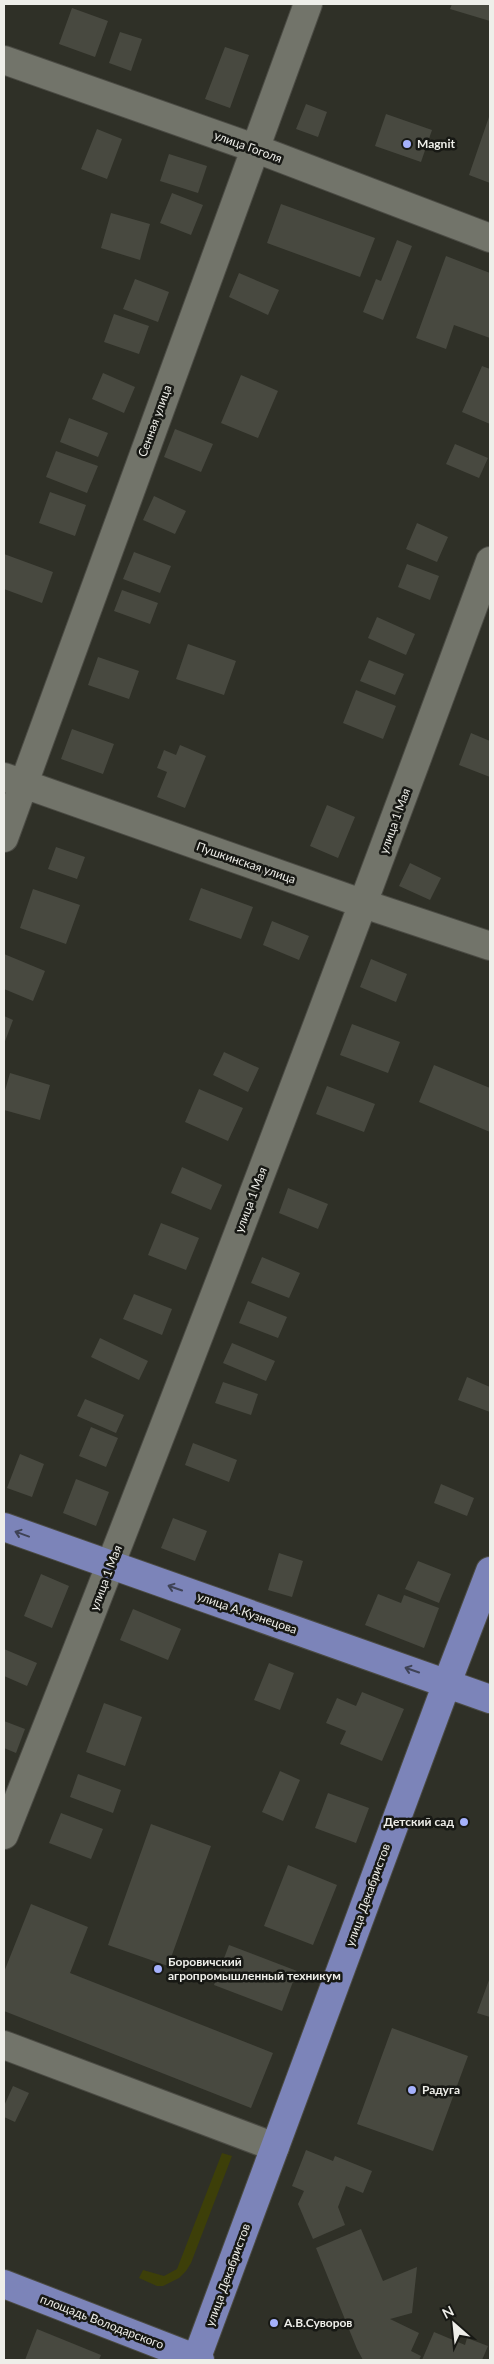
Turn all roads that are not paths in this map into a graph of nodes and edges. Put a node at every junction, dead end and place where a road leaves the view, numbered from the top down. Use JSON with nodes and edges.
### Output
{"nodes":[{"id":1,"x":308,"y":4,"type":"edge"},
{"id":2,"x":4,"y":60,"type":"edge"},
{"id":3,"x":254,"y":148,"type":"junction"},
{"id":4,"x":490,"y":238,"type":"edge"},
{"id":5,"x":490,"y":561,"type":"edge"},
{"id":6,"x":14,"y":781,"type":"edge"},
{"id":7,"x":4,"y":838,"type":"edge"},
{"id":8,"x":364,"y":904,"type":"junction"},
{"id":9,"x":490,"y":946,"type":"edge"},
{"id":10,"x":4,"y":1527,"type":"edge"},
{"id":11,"x":111,"y":1566,"type":"junction"},
{"id":12,"x":490,"y":1571,"type":"edge"},
{"id":13,"x":447,"y":1683,"type":"junction"},
{"id":14,"x":490,"y":1699,"type":"edge"},
{"id":15,"x":4,"y":1835,"type":"edge"},
{"id":16,"x":4,"y":2044,"type":"edge"},
{"id":17,"x":275,"y":2147,"type":"junction"},
{"id":18,"x":4,"y":2284,"type":"edge"},
{"id":19,"x":198,"y":2360,"type":"edge"}],
"edges":[{"from":1,"to":3,"type":"street","name":"Сенная улица"},
{"from":2,"to":3,"type":"street","name":"улица Гоголя"},
{"from":3,"to":4,"type":"street","name":"улица Гоголя"},
{"from":3,"to":6,"type":"street","name":"Сенная улица"},
{"from":5,"to":8,"type":"street","name":"улица 1 Мая"},
{"from":6,"to":7,"type":"street","name":"Сенная улица"},
{"from":6,"to":8,"type":"street","name":"Пушкинская улица"},
{"from":8,"to":9,"type":"street","name":"Пушкинская улица"},
{"from":8,"to":11,"type":"street","name":"улица 1 Мая"},
{"from":11,"to":10,"type":"main road","name":"улица А.Кузнецова","one_way":true},
{"from":13,"to":11,"type":"main road","name":"улица А.Кузнецова","one_way":true},
{"from":11,"to":15,"type":"street","name":"улица 1 Мая"},
{"from":12,"to":13,"type":"main road","name":"улица Декабристов"},
{"from":13,"to":14,"type":"main road","name":"улица А.Кузнецова"},
{"from":13,"to":17,"type":"main road","name":"улица Декабристов"},
{"from":16,"to":17,"type":"street"},
{"from":17,"to":19,"type":"main road","name":"улица Декабристов"},
{"from":18,"to":19,"type":"main road","name":"площадь Володарского"}]}
